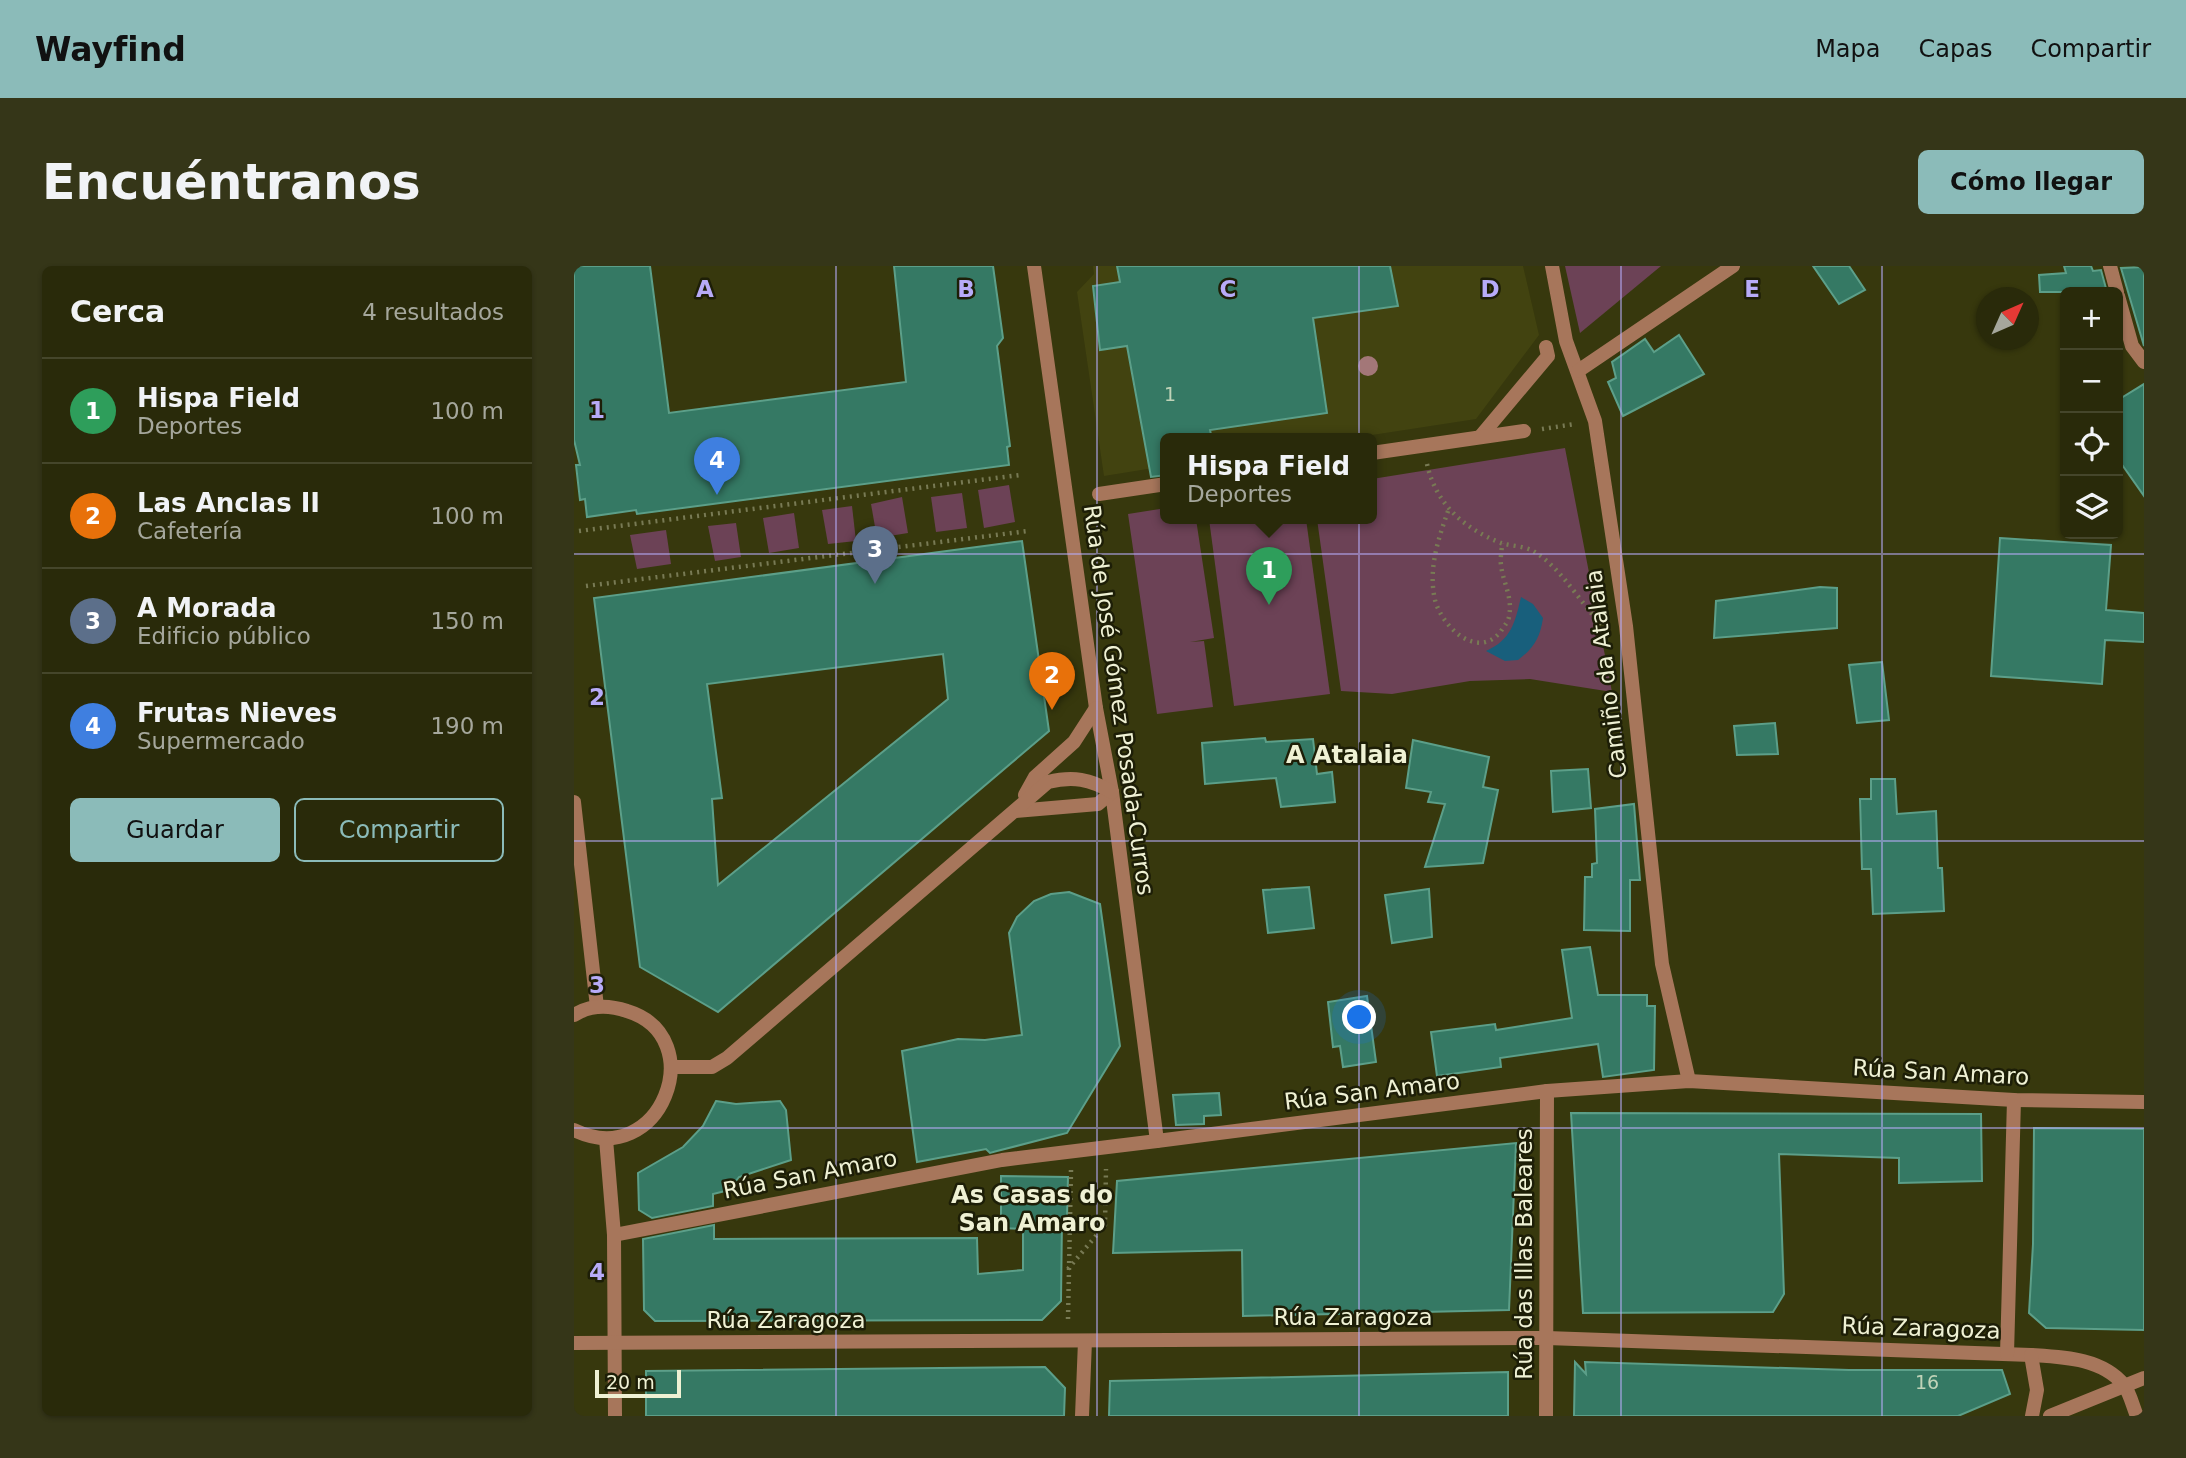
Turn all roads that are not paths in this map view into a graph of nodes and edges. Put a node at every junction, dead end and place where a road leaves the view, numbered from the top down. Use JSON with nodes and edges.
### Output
{"nodes":[{"id":1,"x":1034,"y":266,"type":"edge"},
{"id":2,"x":1552,"y":266,"type":"edge"},
{"id":3,"x":1733,"y":266,"type":"edge"},
{"id":4,"x":2110,"y":266,"type":"edge"},
{"id":5,"x":2115,"y":287,"type":"edge"},
{"id":6,"x":2123,"y":314,"type":"edge"},
{"id":7,"x":1546,"y":347,"type":"dead end"},
{"id":8,"x":2144,"y":362,"type":"edge"},
{"id":9,"x":1578,"y":371,"type":"junction"},
{"id":10,"x":1524,"y":431,"type":"road end"},
{"id":11,"x":1480,"y":437,"type":"junction"},
{"id":12,"x":1377,"y":452,"type":"edge"},
{"id":13,"x":1160,"y":485,"type":"edge"},
{"id":14,"x":1100,"y":494,"type":"dead end"},
{"id":15,"x":1096,"y":708,"type":"junction"},
{"id":16,"x":1112,"y":792,"type":"junction"},
{"id":17,"x":574,"y":802,"type":"edge"},
{"id":18,"x":1015,"y":811,"type":"junction"},
{"id":19,"x":597,"y":1007,"type":"junction"},
{"id":20,"x":574,"y":1015,"type":"edge"},
{"id":21,"x":671,"y":1067,"type":"junction"},
{"id":22,"x":1689,"y":1081,"type":"junction"},
{"id":23,"x":1547,"y":1091,"type":"junction"},
{"id":24,"x":2014,"y":1100,"type":"junction"},
{"id":25,"x":2144,"y":1102,"type":"edge"},
{"id":26,"x":574,"y":1130,"type":"edge"},
{"id":27,"x":606,"y":1139,"type":"junction"},
{"id":28,"x":1157,"y":1141,"type":"junction"},
{"id":29,"x":614,"y":1235,"type":"junction"},
{"id":30,"x":1548,"y":1338,"type":"junction"},
{"id":31,"x":1084,"y":1341,"type":"junction"},
{"id":32,"x":616,"y":1342,"type":"junction"},
{"id":33,"x":574,"y":1343,"type":"edge"},
{"id":34,"x":2007,"y":1354,"type":"junction"},
{"id":35,"x":2031,"y":1355,"type":"junction"},
{"id":36,"x":2144,"y":1378,"type":"edge"},
{"id":37,"x":2124,"y":1386,"type":"junction"},
{"id":38,"x":615,"y":1416,"type":"edge"},
{"id":39,"x":1083,"y":1416,"type":"edge"},
{"id":40,"x":1546,"y":1416,"type":"edge"},
{"id":41,"x":2032,"y":1416,"type":"edge"},
{"id":42,"x":2050,"y":1416,"type":"edge"},
{"id":43,"x":2137,"y":1416,"type":"edge"}],
"edges":[{"from":1,"to":15,"type":"street","name":"Rúa de José Gómez Posada-Curros"},
{"from":2,"to":9,"type":"street","name":"Camiño da Atalaia"},
{"from":3,"to":9,"type":"street"},
{"from":4,"to":5,"type":"street"},
{"from":6,"to":8,"type":"street"},
{"from":7,"to":11,"type":"street"},
{"from":9,"to":22,"type":"street","name":"Camiño da Atalaia"},
{"from":10,"to":11,"type":"street"},
{"from":11,"to":12,"type":"street"},
{"from":13,"to":14,"type":"street"},
{"from":15,"to":16,"type":"street","name":"Rúa de José Gómez Posada-Curros"},
{"from":15,"to":18,"type":"street"},
{"from":16,"to":18,"type":"street"},
{"from":16,"to":18,"type":"street"},
{"from":16,"to":28,"type":"street","name":"Rúa de José Gómez Posada-Curros"},
{"from":17,"to":19,"type":"street"},
{"from":18,"to":21,"type":"street"},
{"from":19,"to":20,"type":"street"},
{"from":19,"to":21,"type":"street"},
{"from":21,"to":27,"type":"street"},
{"from":22,"to":23,"type":"street","name":"Rúa San Amaro"},
{"from":22,"to":24,"type":"street","name":"Rúa San Amaro"},
{"from":23,"to":28,"type":"street","name":"Rúa San Amaro"},
{"from":23,"to":30,"type":"street","name":"Rúa das Illas Baleares"},
{"from":24,"to":25,"type":"street","name":"Rúa San Amaro"},
{"from":24,"to":34,"type":"street"},
{"from":26,"to":27,"type":"street"},
{"from":27,"to":29,"type":"street"},
{"from":28,"to":29,"type":"street","name":"Rúa San Amaro"},
{"from":29,"to":32,"type":"street"},
{"from":30,"to":31,"type":"street","name":"Rúa Zaragoza"},
{"from":30,"to":34,"type":"street","name":"Rúa Zaragoza"},
{"from":30,"to":40,"type":"street","name":"Rúa das Illas Baleares"},
{"from":31,"to":32,"type":"street","name":"Rúa Zaragoza"},
{"from":31,"to":39,"type":"street"},
{"from":32,"to":33,"type":"street","name":"Rúa Zaragoza"},
{"from":32,"to":38,"type":"street"},
{"from":34,"to":35,"type":"street","name":"Rúa Zaragoza"},
{"from":35,"to":37,"type":"street","name":"Rúa Zaragoza"},
{"from":35,"to":41,"type":"street"},
{"from":36,"to":37,"type":"street"},
{"from":37,"to":42,"type":"street"},
{"from":37,"to":43,"type":"street"}]}
